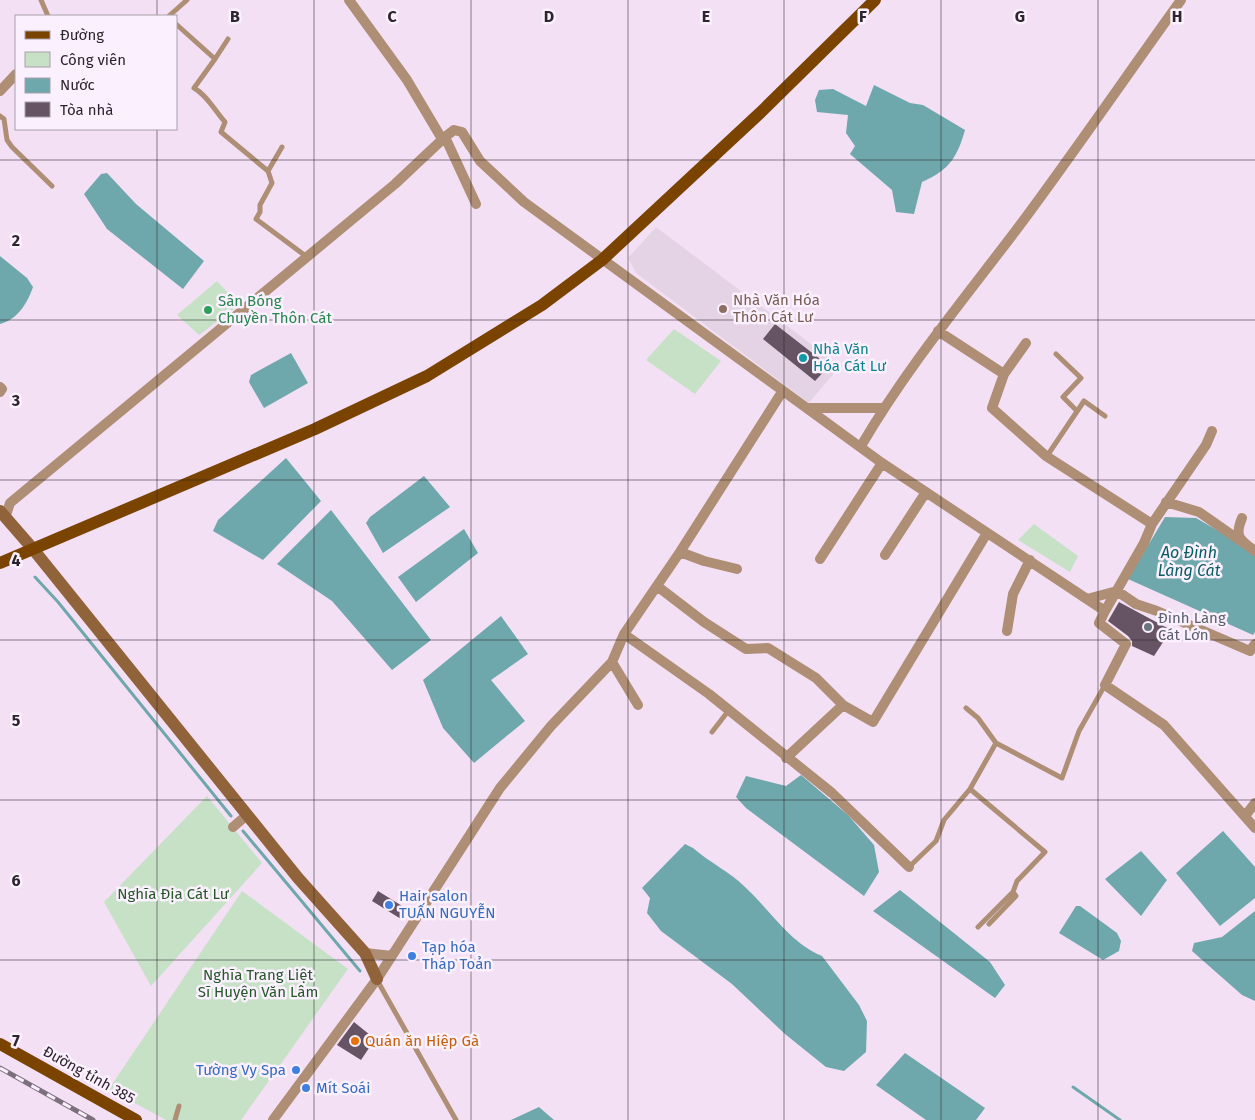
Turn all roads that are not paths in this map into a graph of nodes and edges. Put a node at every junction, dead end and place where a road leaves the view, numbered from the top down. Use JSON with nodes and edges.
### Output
{"nodes":[{"id":1,"x":41,"y":0,"type":"edge"},
{"id":2,"x":187,"y":0,"type":"edge"},
{"id":3,"x":349,"y":0,"type":"edge"},
{"id":4,"x":874,"y":0,"type":"edge"},
{"id":5,"x":1181,"y":0,"type":"edge"},
{"id":6,"x":48,"y":15,"type":"edge"},
{"id":7,"x":170,"y":15,"type":"edge"},
{"id":8,"x":178,"y":26,"type":"edge"},
{"id":9,"x":228,"y":39,"type":"dead end"},
{"id":10,"x":214,"y":59,"type":"junction"},
{"id":11,"x":15,"y":75,"type":"edge"},
{"id":12,"x":0,"y":91,"type":"edge"},
{"id":13,"x":0,"y":116,"type":"edge"},
{"id":14,"x":444,"y":138,"type":"junction"},
{"id":15,"x":282,"y":147,"type":"dead end"},
{"id":16,"x":268,"y":172,"type":"junction"},
{"id":17,"x":52,"y":186,"type":"dead end"},
{"id":18,"x":476,"y":204,"type":"dead end"},
{"id":19,"x":308,"y":258,"type":"junction"},
{"id":20,"x":602,"y":260,"type":"junction"},
{"id":21,"x":938,"y":331,"type":"junction"},
{"id":22,"x":1026,"y":343,"type":"dead end"},
{"id":23,"x":1056,"y":354,"type":"dead end"},
{"id":24,"x":1004,"y":374,"type":"junction"},
{"id":25,"x":0,"y":387,"type":"edge"},
{"id":26,"x":0,"y":392,"type":"edge"},
{"id":27,"x":782,"y":392,"type":"junction"},
{"id":28,"x":807,"y":408,"type":"junction"},
{"id":29,"x":883,"y":408,"type":"junction"},
{"id":30,"x":1076,"y":410,"type":"junction"},
{"id":31,"x":1105,"y":416,"type":"dead end"},
{"id":32,"x":1212,"y":431,"type":"dead end"},
{"id":33,"x":861,"y":446,"type":"junction"},
{"id":34,"x":1046,"y":456,"type":"junction"},
{"id":35,"x":882,"y":463,"type":"junction"},
{"id":36,"x":926,"y":492,"type":"junction"},
{"id":37,"x":1166,"y":502,"type":"junction"},
{"id":38,"x":4,"y":508,"type":"edge"},
{"id":39,"x":1242,"y":518,"type":"dead end"},
{"id":40,"x":1152,"y":524,"type":"junction"},
{"id":41,"x":987,"y":533,"type":"junction"},
{"id":42,"x":1242,"y":542,"type":"junction"},
{"id":43,"x":33,"y":549,"type":"junction"},
{"id":44,"x":1255,"y":551,"type":"edge"},
{"id":45,"x":680,"y":552,"type":"junction"},
{"id":46,"x":885,"y":555,"type":"dead end"},
{"id":47,"x":820,"y":559,"type":"dead end"},
{"id":48,"x":1030,"y":560,"type":"junction"},
{"id":49,"x":0,"y":563,"type":"edge"},
{"id":50,"x":737,"y":569,"type":"dead end"},
{"id":51,"x":657,"y":586,"type":"junction"},
{"id":52,"x":1117,"y":591,"type":"junction"},
{"id":53,"x":1087,"y":599,"type":"junction"},
{"id":54,"x":1105,"y":611,"type":"junction"},
{"id":55,"x":1007,"y":631,"type":"dead end"},
{"id":56,"x":624,"y":634,"type":"junction"},
{"id":57,"x":1255,"y":644,"type":"edge"},
{"id":58,"x":612,"y":662,"type":"junction"},
{"id":59,"x":1105,"y":685,"type":"junction"},
{"id":60,"x":638,"y":705,"type":"dead end"},
{"id":61,"x":843,"y":705,"type":"junction"},
{"id":62,"x":966,"y":708,"type":"dead end"},
{"id":63,"x":729,"y":710,"type":"junction"},
{"id":64,"x":712,"y":732,"type":"dead end"},
{"id":65,"x":996,"y":743,"type":"junction"},
{"id":66,"x":786,"y":758,"type":"junction"},
{"id":67,"x":970,"y":789,"type":"junction"},
{"id":68,"x":1255,"y":803,"type":"edge"},
{"id":69,"x":247,"y":815,"type":"junction"},
{"id":70,"x":1245,"y":816,"type":"junction"},
{"id":71,"x":233,"y":827,"type":"dead end"},
{"id":72,"x":1255,"y":828,"type":"edge"},
{"id":73,"x":909,"y":866,"type":"joint"},
{"id":74,"x":1013,"y":892,"type":"junction"},
{"id":75,"x":989,"y":924,"type":"dead end"},
{"id":76,"x":978,"y":927,"type":"dead end"},
{"id":77,"x":365,"y":953,"type":"junction"},
{"id":78,"x":392,"y":956,"type":"junction"},
{"id":79,"x":377,"y":979,"type":"junction"},
{"id":80,"x":0,"y":1044,"type":"edge"},
{"id":81,"x":179,"y":1106,"type":"dead end"},
{"id":82,"x":136,"y":1120,"type":"edge"},
{"id":83,"x":176,"y":1120,"type":"edge"},
{"id":84,"x":273,"y":1120,"type":"edge"},
{"id":85,"x":456,"y":1120,"type":"edge"}],
"edges":[{"from":1,"to":6,"type":"lane"},
{"from":2,"to":7,"type":"lane"},
{"from":3,"to":14,"type":"street"},
{"from":4,"to":20,"type":"main road"},
{"from":5,"to":21,"type":"street"},
{"from":8,"to":10,"type":"lane"},
{"from":9,"to":10,"type":"lane"},
{"from":10,"to":16,"type":"lane"},
{"from":11,"to":12,"type":"street"},
{"from":13,"to":17,"type":"lane"},
{"from":14,"to":18,"type":"street"},
{"from":14,"to":19,"type":"street"},
{"from":14,"to":20,"type":"street"},
{"from":15,"to":16,"type":"lane"},
{"from":16,"to":19,"type":"lane"},
{"from":19,"to":38,"type":"street"},
{"from":20,"to":27,"type":"street"},
{"from":20,"to":43,"type":"main road"},
{"from":21,"to":24,"type":"street"},
{"from":21,"to":29,"type":"street"},
{"from":22,"to":24,"type":"street"},
{"from":23,"to":30,"type":"lane"},
{"from":24,"to":34,"type":"street"},
{"from":25,"to":26,"type":"street"},
{"from":27,"to":28,"type":"street"},
{"from":27,"to":45,"type":"street"},
{"from":28,"to":29,"type":"street"},
{"from":28,"to":33,"type":"street"},
{"from":29,"to":33,"type":"street"},
{"from":30,"to":31,"type":"lane"},
{"from":30,"to":34,"type":"lane"},
{"from":32,"to":37,"type":"street"},
{"from":33,"to":35,"type":"street"},
{"from":34,"to":40,"type":"street"},
{"from":35,"to":36,"type":"street"},
{"from":35,"to":47,"type":"street"},
{"from":36,"to":41,"type":"street"},
{"from":36,"to":46,"type":"street"},
{"from":37,"to":40,"type":"street"},
{"from":37,"to":42,"type":"street"},
{"from":38,"to":43,"type":"main road"},
{"from":39,"to":42,"type":"street"},
{"from":40,"to":52,"type":"street"},
{"from":41,"to":48,"type":"street"},
{"from":41,"to":61,"type":"street"},
{"from":42,"to":44,"type":"street"},
{"from":43,"to":49,"type":"main road"},
{"from":43,"to":69,"type":"main road"},
{"from":45,"to":50,"type":"street"},
{"from":45,"to":51,"type":"street"},
{"from":48,"to":53,"type":"street"},
{"from":48,"to":55,"type":"street"},
{"from":51,"to":56,"type":"street"},
{"from":51,"to":61,"type":"street"},
{"from":52,"to":53,"type":"street"},
{"from":52,"to":54,"type":"street"},
{"from":52,"to":57,"type":"street"},
{"from":53,"to":54,"type":"street"},
{"from":54,"to":59,"type":"street"},
{"from":56,"to":58,"type":"street"},
{"from":56,"to":63,"type":"street"},
{"from":58,"to":60,"type":"street"},
{"from":58,"to":78,"type":"street"},
{"from":59,"to":65,"type":"lane"},
{"from":59,"to":70,"type":"street"},
{"from":61,"to":66,"type":"street"},
{"from":62,"to":65,"type":"lane"},
{"from":63,"to":64,"type":"lane"},
{"from":63,"to":66,"type":"street"},
{"from":65,"to":67,"type":"lane"},
{"from":66,"to":73,"type":"street"},
{"from":67,"to":73,"type":"lane"},
{"from":67,"to":74,"type":"lane"},
{"from":68,"to":70,"type":"street"},
{"from":69,"to":71,"type":"street"},
{"from":69,"to":77,"type":"main road"},
{"from":70,"to":72,"type":"street"},
{"from":74,"to":75,"type":"lane"},
{"from":74,"to":76,"type":"lane"},
{"from":77,"to":78,"type":"street"},
{"from":77,"to":79,"type":"main road"},
{"from":78,"to":79,"type":"street"},
{"from":79,"to":84,"type":"street"},
{"from":79,"to":85,"type":"lane"},
{"from":80,"to":82,"type":"main road","name":"Đường tỉnh 385"},
{"from":81,"to":83,"type":"lane"}]}
